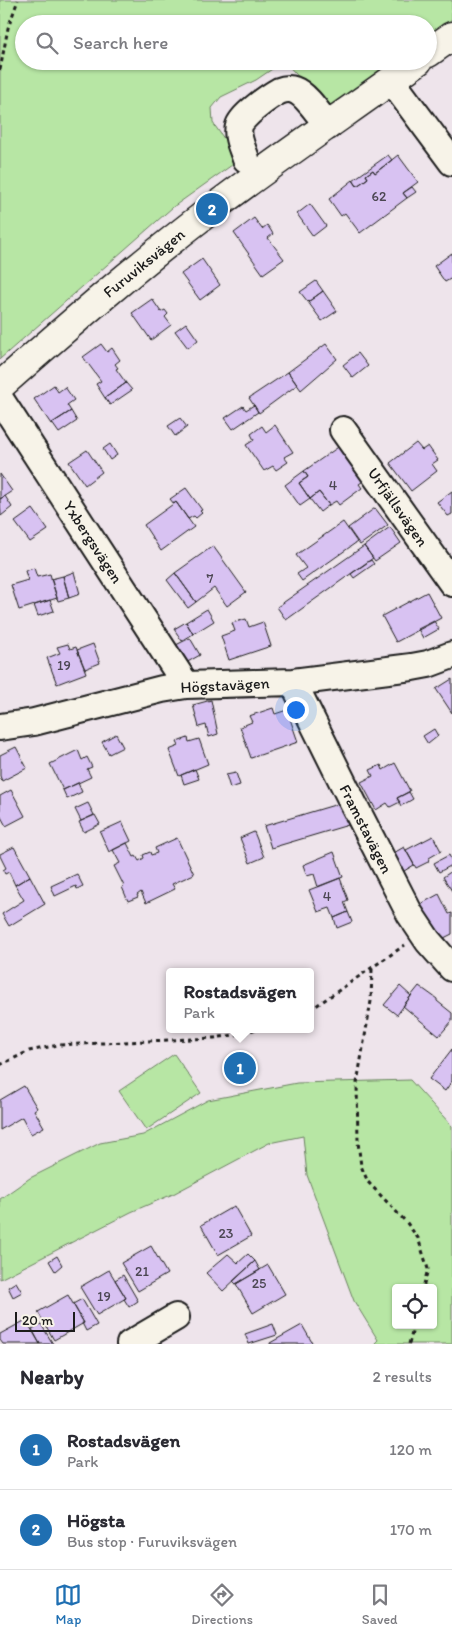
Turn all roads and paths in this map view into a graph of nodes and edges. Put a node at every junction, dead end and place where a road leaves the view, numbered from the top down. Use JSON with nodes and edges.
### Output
{"nodes":[{"id":1,"x":18,"y":0,"type":"edge"},
{"id":2,"x":452,"y":36,"type":"edge"},
{"id":3,"x":437,"y":47,"type":"edge"},
{"id":4,"x":0,"y":70,"type":"edge"},
{"id":5,"x":405,"y":70,"type":"edge"},
{"id":6,"x":391,"y":80,"type":"junction"},
{"id":7,"x":328,"y":126,"type":"junction"},
{"id":8,"x":246,"y":159,"type":"dead end"},
{"id":9,"x":452,"y":162,"type":"edge"},
{"id":10,"x":0,"y":386,"type":"edge"},
{"id":11,"x":0,"y":399,"type":"edge"},
{"id":12,"x":343,"y":430,"type":"dead end"},
{"id":13,"x":452,"y":583,"type":"edge"},
{"id":14,"x":452,"y":655,"type":"edge"},
{"id":15,"x":293,"y":682,"type":"junction"},
{"id":16,"x":186,"y":685,"type":"junction"},
{"id":17,"x":0,"y":727,"type":"edge"},
{"id":18,"x":422,"y":933,"type":"junction"},
{"id":19,"x":452,"y":968,"type":"edge"},
{"id":20,"x":372,"y":969,"type":"junction"},
{"id":21,"x":314,"y":1007,"type":"edge"},
{"id":22,"x":243,"y":1033,"type":"edge"},
{"id":23,"x":0,"y":1065,"type":"edge"},
{"id":24,"x":424,"y":1284,"type":"edge"},
{"id":25,"x":176,"y":1317,"type":"dead end"},
{"id":26,"x":413,"y":1329,"type":"edge"},
{"id":27,"x":130,"y":1344,"type":"edge"},
{"id":28,"x":409,"y":1344,"type":"edge"}],
"edges":[{"from":1,"to":4,"type":"path"},
{"from":2,"to":3,"type":"main road"},
{"from":5,"to":6,"type":"main road","name":"Furuviksvägen"},
{"from":6,"to":7,"type":"main road","name":"Furuviksvägen"},
{"from":6,"to":9,"type":"street"},
{"from":7,"to":8,"type":"street"},
{"from":7,"to":10,"type":"main road","name":"Furuviksvägen"},
{"from":11,"to":16,"type":"street","name":"Yxbergsvägen"},
{"from":12,"to":13,"type":"street","name":"Urfjällsvägen"},
{"from":14,"to":15,"type":"street","name":"Högstavägen"},
{"from":15,"to":16,"type":"street","name":"Högstavägen"},
{"from":15,"to":18,"type":"street","name":"Framstavägen"},
{"from":16,"to":17,"type":"street","name":"Högstavägen"},
{"from":18,"to":19,"type":"street","name":"Framstavägen"},
{"from":18,"to":20,"type":"path"},
{"from":20,"to":21,"type":"path"},
{"from":20,"to":24,"type":"path"},
{"from":22,"to":23,"type":"path"},
{"from":25,"to":27,"type":"street"},
{"from":26,"to":28,"type":"path"}]}
